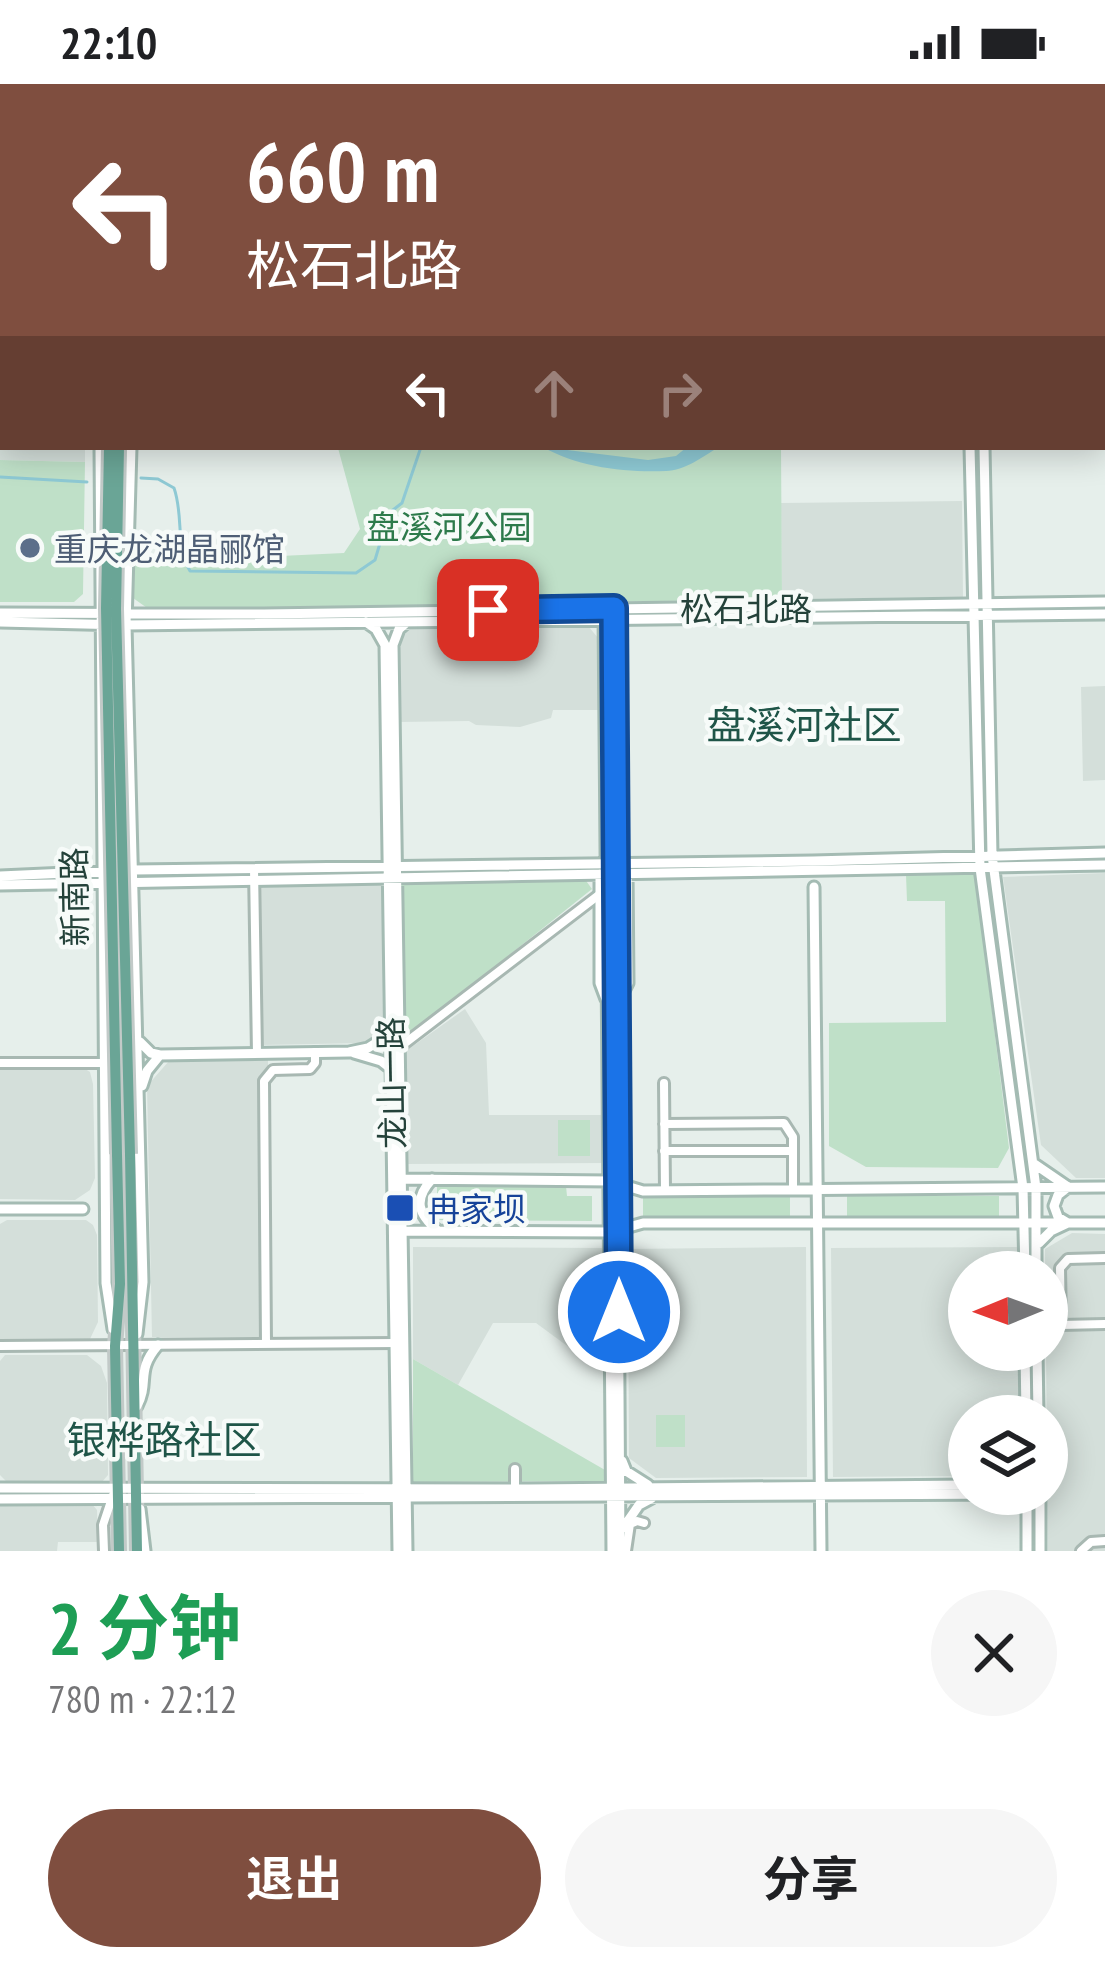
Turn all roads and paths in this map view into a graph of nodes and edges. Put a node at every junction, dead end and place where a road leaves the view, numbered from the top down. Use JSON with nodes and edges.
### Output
{"nodes":[{"id":1,"x":100,"y":450,"type":"edge"},
{"id":2,"x":109,"y":450,"type":"edge"},
{"id":3,"x":119,"y":450,"type":"edge"},
{"id":4,"x":131,"y":450,"type":"edge"},
{"id":5,"x":970,"y":450,"type":"edge"},
{"id":6,"x":984,"y":450,"type":"edge"},
{"id":7,"x":1105,"y":602,"type":"edge"},
{"id":8,"x":972,"y":611,"type":"junction"},
{"id":9,"x":986,"y":611,"type":"junction"},
{"id":10,"x":0,"y":613,"type":"edge"},
{"id":11,"x":609,"y":613,"type":"junction"},
{"id":12,"x":1105,"y":614,"type":"edge"},
{"id":13,"x":99,"y":619,"type":"junction"},
{"id":14,"x":126,"y":620,"type":"junction"},
{"id":15,"x":0,"y":622,"type":"edge"},
{"id":16,"x":366,"y":622,"type":"junction"},
{"id":17,"x":407,"y":622,"type":"junction"},
{"id":18,"x":1105,"y":853,"type":"edge"},
{"id":19,"x":992,"y":855,"type":"junction"},
{"id":20,"x":980,"y":862,"type":"junction"},
{"id":21,"x":1105,"y":865,"type":"edge"},
{"id":22,"x":993,"y":868,"type":"junction"},
{"id":23,"x":612,"y":870,"type":"junction"},
{"id":24,"x":825,"y":871,"type":"junction"},
{"id":25,"x":392,"y":872,"type":"junction"},
{"id":26,"x":803,"y":872,"type":"junction"},
{"id":27,"x":254,"y":874,"type":"junction"},
{"id":28,"x":134,"y":875,"type":"junction"},
{"id":29,"x":0,"y":876,"type":"edge"},
{"id":30,"x":101,"y":878,"type":"junction"},
{"id":31,"x":0,"y":885,"type":"edge"},
{"id":32,"x":814,"y":887,"type":"junction"},
{"id":33,"x":600,"y":894,"type":"junction"},
{"id":34,"x":613,"y":1006,"type":"junction"},
{"id":35,"x":390,"y":1034,"type":"junction"},
{"id":36,"x":139,"y":1040,"type":"junction"},
{"id":37,"x":400,"y":1047,"type":"junction"},
{"id":38,"x":368,"y":1051,"type":"junction"},
{"id":39,"x":316,"y":1052,"type":"junction"},
{"id":40,"x":257,"y":1053,"type":"junction"},
{"id":41,"x":160,"y":1055,"type":"junction"},
{"id":42,"x":0,"y":1063,"type":"edge"},
{"id":43,"x":104,"y":1063,"type":"junction"},
{"id":44,"x":390,"y":1068,"type":"junction"},
{"id":45,"x":664,"y":1083,"type":"dead end"},
{"id":46,"x":140,"y":1092,"type":"junction"},
{"id":47,"x":664,"y":1124,"type":"junction"},
{"id":48,"x":664,"y":1151,"type":"junction"},
{"id":49,"x":793,"y":1151,"type":"junction"},
{"id":50,"x":124,"y":1154,"type":"junction"},
{"id":51,"x":1033,"y":1163,"type":"junction"},
{"id":52,"x":397,"y":1179,"type":"junction"},
{"id":53,"x":432,"y":1179,"type":"junction"},
{"id":54,"x":615,"y":1183,"type":"junction"},
{"id":55,"x":105,"y":1185,"type":"junction"},
{"id":56,"x":1068,"y":1187,"type":"junction"},
{"id":57,"x":1105,"y":1187,"type":"edge"},
{"id":58,"x":1036,"y":1188,"type":"junction"},
{"id":59,"x":1023,"y":1189,"type":"junction"},
{"id":60,"x":793,"y":1190,"type":"junction"},
{"id":61,"x":817,"y":1190,"type":"junction"},
{"id":62,"x":665,"y":1191,"type":"junction"},
{"id":63,"x":0,"y":1209,"type":"edge"},
{"id":64,"x":83,"y":1209,"type":"junction"},
{"id":65,"x":1030,"y":1223,"type":"junction"},
{"id":66,"x":1068,"y":1223,"type":"junction"},
{"id":67,"x":1105,"y":1223,"type":"edge"},
{"id":68,"x":817,"y":1225,"type":"junction"},
{"id":69,"x":615,"y":1230,"type":"junction"},
{"id":70,"x":398,"y":1231,"type":"junction"},
{"id":71,"x":438,"y":1231,"type":"junction"},
{"id":72,"x":105,"y":1234,"type":"junction"},
{"id":73,"x":1036,"y":1248,"type":"joint"},
{"id":74,"x":1027,"y":1251,"type":"edge"},
{"id":75,"x":1105,"y":1258,"type":"edge"},
{"id":76,"x":1105,"y":1324,"type":"edge"},
{"id":77,"x":266,"y":1344,"type":"junction"},
{"id":78,"x":400,"y":1344,"type":"junction"},
{"id":79,"x":158,"y":1345,"type":"junction"},
{"id":80,"x":0,"y":1346,"type":"edge"},
{"id":81,"x":115,"y":1346,"type":"junction"},
{"id":82,"x":136,"y":1346,"type":"junction"},
{"id":83,"x":137,"y":1406,"type":"junction"},
{"id":84,"x":620,"y":1456,"type":"junction"},
{"id":85,"x":515,"y":1469,"type":"dead end"},
{"id":86,"x":948,"y":1486,"type":"edge"},
{"id":87,"x":0,"y":1488,"type":"edge"},
{"id":88,"x":515,"y":1490,"type":"junction"},
{"id":89,"x":820,"y":1491,"type":"junction"},
{"id":90,"x":616,"y":1492,"type":"junction"},
{"id":91,"x":653,"y":1492,"type":"junction"},
{"id":92,"x":137,"y":1493,"type":"junction"},
{"id":93,"x":948,"y":1493,"type":"edge"},
{"id":94,"x":402,"y":1494,"type":"junction"},
{"id":95,"x":115,"y":1496,"type":"junction"},
{"id":96,"x":0,"y":1499,"type":"edge"},
{"id":97,"x":1027,"y":1515,"type":"edge"},
{"id":98,"x":1040,"y":1515,"type":"edge"},
{"id":99,"x":644,"y":1523,"type":"dead end"},
{"id":100,"x":620,"y":1533,"type":"junction"},
{"id":101,"x":1105,"y":1541,"type":"edge"},
{"id":102,"x":104,"y":1551,"type":"edge"},
{"id":103,"x":118,"y":1551,"type":"edge"},
{"id":104,"x":141,"y":1551,"type":"edge"},
{"id":105,"x":403,"y":1551,"type":"edge"},
{"id":106,"x":620,"y":1551,"type":"edge"},
{"id":107,"x":820,"y":1551,"type":"edge"},
{"id":108,"x":1027,"y":1551,"type":"edge"},
{"id":109,"x":1040,"y":1551,"type":"edge"},
{"id":110,"x":1081,"y":1551,"type":"edge"}],
"edges":[{"from":1,"to":13,"type":"main road","name":"新南路"},
{"from":2,"to":50,"type":"main road","name":"新南路","bridge":true},
{"from":3,"to":50,"type":"main road","name":"新南路","bridge":true},
{"from":4,"to":14,"type":"main road","name":"新南路"},
{"from":5,"to":8,"type":"main road"},
{"from":6,"to":9,"type":"main road"},
{"from":7,"to":9,"type":"main road","name":"松石北路"},
{"from":8,"to":9,"type":"main road","name":"松石北路"},
{"from":8,"to":11,"type":"main road","name":"松石北路"},
{"from":8,"to":20,"type":"main road"},
{"from":9,"to":12,"type":"main road","name":"松石北路"},
{"from":9,"to":19,"type":"main road"},
{"from":10,"to":13,"type":"main road"},
{"from":11,"to":14,"type":"main road","name":"松石北路"},
{"from":11,"to":17,"type":"main road","name":"松石北路"},
{"from":11,"to":23,"type":"main road"},
{"from":13,"to":14,"type":"main road","name":"松石北路"},
{"from":13,"to":15,"type":"main road"},
{"from":13,"to":30,"type":"main road","name":"新南路"},
{"from":14,"to":16,"type":"main road","name":"松石北路"},
{"from":14,"to":28,"type":"main road","name":"新南路"},
{"from":16,"to":17,"type":"main road","name":"松石北路"},
{"from":16,"to":25,"type":"main road","name":"龙山一路"},
{"from":17,"to":25,"type":"main road","name":"龙山一路"},
{"from":18,"to":19,"type":"main road"},
{"from":19,"to":20,"type":"main road"},
{"from":19,"to":22,"type":"main road"},
{"from":20,"to":22,"type":"main road"},
{"from":20,"to":23,"type":"main road"},
{"from":20,"to":24,"type":"main road"},
{"from":20,"to":59,"type":"main road"},
{"from":21,"to":22,"type":"main road"},
{"from":22,"to":51,"type":"main road"},
{"from":23,"to":25,"type":"main road"},
{"from":23,"to":26,"type":"main road"},
{"from":23,"to":33,"type":"main road"},
{"from":23,"to":34,"type":"main road"},
{"from":23,"to":34,"type":"main road"},
{"from":24,"to":26,"type":"main road"},
{"from":24,"to":32,"type":"main road"},
{"from":25,"to":27,"type":"main road"},
{"from":25,"to":35,"type":"main road","name":"龙山一路"},
{"from":25,"to":37,"type":"main road","name":"龙山一路"},
{"from":26,"to":32,"type":"main road"},
{"from":27,"to":28,"type":"main road"},
{"from":27,"to":40,"type":"street"},
{"from":28,"to":30,"type":"main road"},
{"from":28,"to":36,"type":"main road","name":"新南路"},
{"from":29,"to":30,"type":"main road"},
{"from":30,"to":31,"type":"main road"},
{"from":30,"to":43,"type":"main road","name":"新南路"},
{"from":32,"to":61,"type":"main road"},
{"from":33,"to":34,"type":"main road"},
{"from":33,"to":37,"type":"street"},
{"from":34,"to":54,"type":"main road"},
{"from":35,"to":38,"type":"main road"},
{"from":35,"to":44,"type":"main road","name":"龙山一路"},
{"from":36,"to":41,"type":"main road"},
{"from":36,"to":46,"type":"main road","name":"新南路"},
{"from":37,"to":52,"type":"main road","name":"龙山一路"},
{"from":38,"to":39,"type":"main road"},
{"from":38,"to":44,"type":"main road"},
{"from":39,"to":40,"type":"main road"},
{"from":39,"to":77,"type":"street"},
{"from":40,"to":41,"type":"main road"},
{"from":41,"to":46,"type":"main road"},
{"from":42,"to":43,"type":"street"},
{"from":43,"to":55,"type":"main road","name":"新南路"},
{"from":44,"to":52,"type":"main road","name":"龙山一路"},
{"from":45,"to":47,"type":"street"},
{"from":46,"to":82,"type":"main road","name":"新南路"},
{"from":47,"to":48,"type":"street"},
{"from":47,"to":49,"type":"street"},
{"from":48,"to":49,"type":"street"},
{"from":48,"to":62,"type":"street"},
{"from":49,"to":60,"type":"street"},
{"from":50,"to":81,"type":"main road","name":"新南路"},
{"from":50,"to":82,"type":"main road","name":"新南路"},
{"from":51,"to":56,"type":"main road"},
{"from":51,"to":58,"type":"main road"},
{"from":52,"to":53,"type":"main road"},
{"from":52,"to":70,"type":"main road","name":"龙山一路"},
{"from":53,"to":54,"type":"main road"},
{"from":53,"to":71,"type":"main road"},
{"from":54,"to":62,"type":"main road"},
{"from":54,"to":69,"type":"main road"},
{"from":55,"to":64,"type":"main road"},
{"from":55,"to":72,"type":"main road","name":"新南路"},
{"from":56,"to":57,"type":"main road"},
{"from":56,"to":58,"type":"main road"},
{"from":56,"to":66,"type":"main road"},
{"from":58,"to":59,"type":"main road"},
{"from":58,"to":65,"type":"main road"},
{"from":59,"to":61,"type":"main road"},
{"from":59,"to":65,"type":"main road"},
{"from":60,"to":61,"type":"main road"},
{"from":60,"to":62,"type":"main road"},
{"from":61,"to":68,"type":"main road"},
{"from":63,"to":64,"type":"main road"},
{"from":64,"to":72,"type":"main road"},
{"from":65,"to":66,"type":"main road"},
{"from":65,"to":68,"type":"main road"},
{"from":65,"to":73,"type":"main road"},
{"from":65,"to":74,"type":"main road"},
{"from":66,"to":67,"type":"main road"},
{"from":66,"to":73,"type":"main road"},
{"from":68,"to":69,"type":"main road"},
{"from":68,"to":89,"type":"main road"},
{"from":69,"to":71,"type":"main road"},
{"from":69,"to":84,"type":"main road"},
{"from":69,"to":90,"type":"main road"},
{"from":70,"to":71,"type":"main road"},
{"from":70,"to":78,"type":"main road","name":"龙山一路"},
{"from":72,"to":81,"type":"main road","name":"新南路"},
{"from":75,"to":76,"type":"street"},
{"from":77,"to":78,"type":"street"},
{"from":77,"to":79,"type":"street"},
{"from":78,"to":94,"type":"main road","name":"龙山一路"},
{"from":79,"to":82,"type":"street"},
{"from":79,"to":83,"type":"main road"},
{"from":80,"to":81,"type":"street"},
{"from":81,"to":82,"type":"street"},
{"from":81,"to":95,"type":"main road","name":"新南路"},
{"from":82,"to":83,"type":"main road","name":"新南路"},
{"from":83,"to":92,"type":"main road","name":"新南路"},
{"from":84,"to":90,"type":"main road"},
{"from":84,"to":91,"type":"main road"},
{"from":85,"to":88,"type":"street"},
{"from":86,"to":89,"type":"main road"},
{"from":87,"to":95,"type":"main road"},
{"from":88,"to":90,"type":"main road"},
{"from":88,"to":94,"type":"main road"},
{"from":89,"to":91,"type":"main road"},
{"from":89,"to":93,"type":"main road"},
{"from":89,"to":107,"type":"main road"},
{"from":90,"to":91,"type":"main road"},
{"from":90,"to":94,"type":"main road"},
{"from":90,"to":100,"type":"main road"},
{"from":90,"to":106,"type":"main road"},
{"from":91,"to":100,"type":"main road"},
{"from":92,"to":94,"type":"main road"},
{"from":92,"to":95,"type":"main road"},
{"from":92,"to":104,"type":"main road","name":"新南路"},
{"from":94,"to":105,"type":"main road","name":"龙山一路"},
{"from":95,"to":96,"type":"main road"},
{"from":95,"to":102,"type":"street"},
{"from":95,"to":103,"type":"main road","name":"新南路"},
{"from":97,"to":108,"type":"main road"},
{"from":98,"to":109,"type":"main road"},
{"from":99,"to":106,"type":"street"},
{"from":100,"to":106,"type":"main road"},
{"from":101,"to":110,"type":"street"}]}
